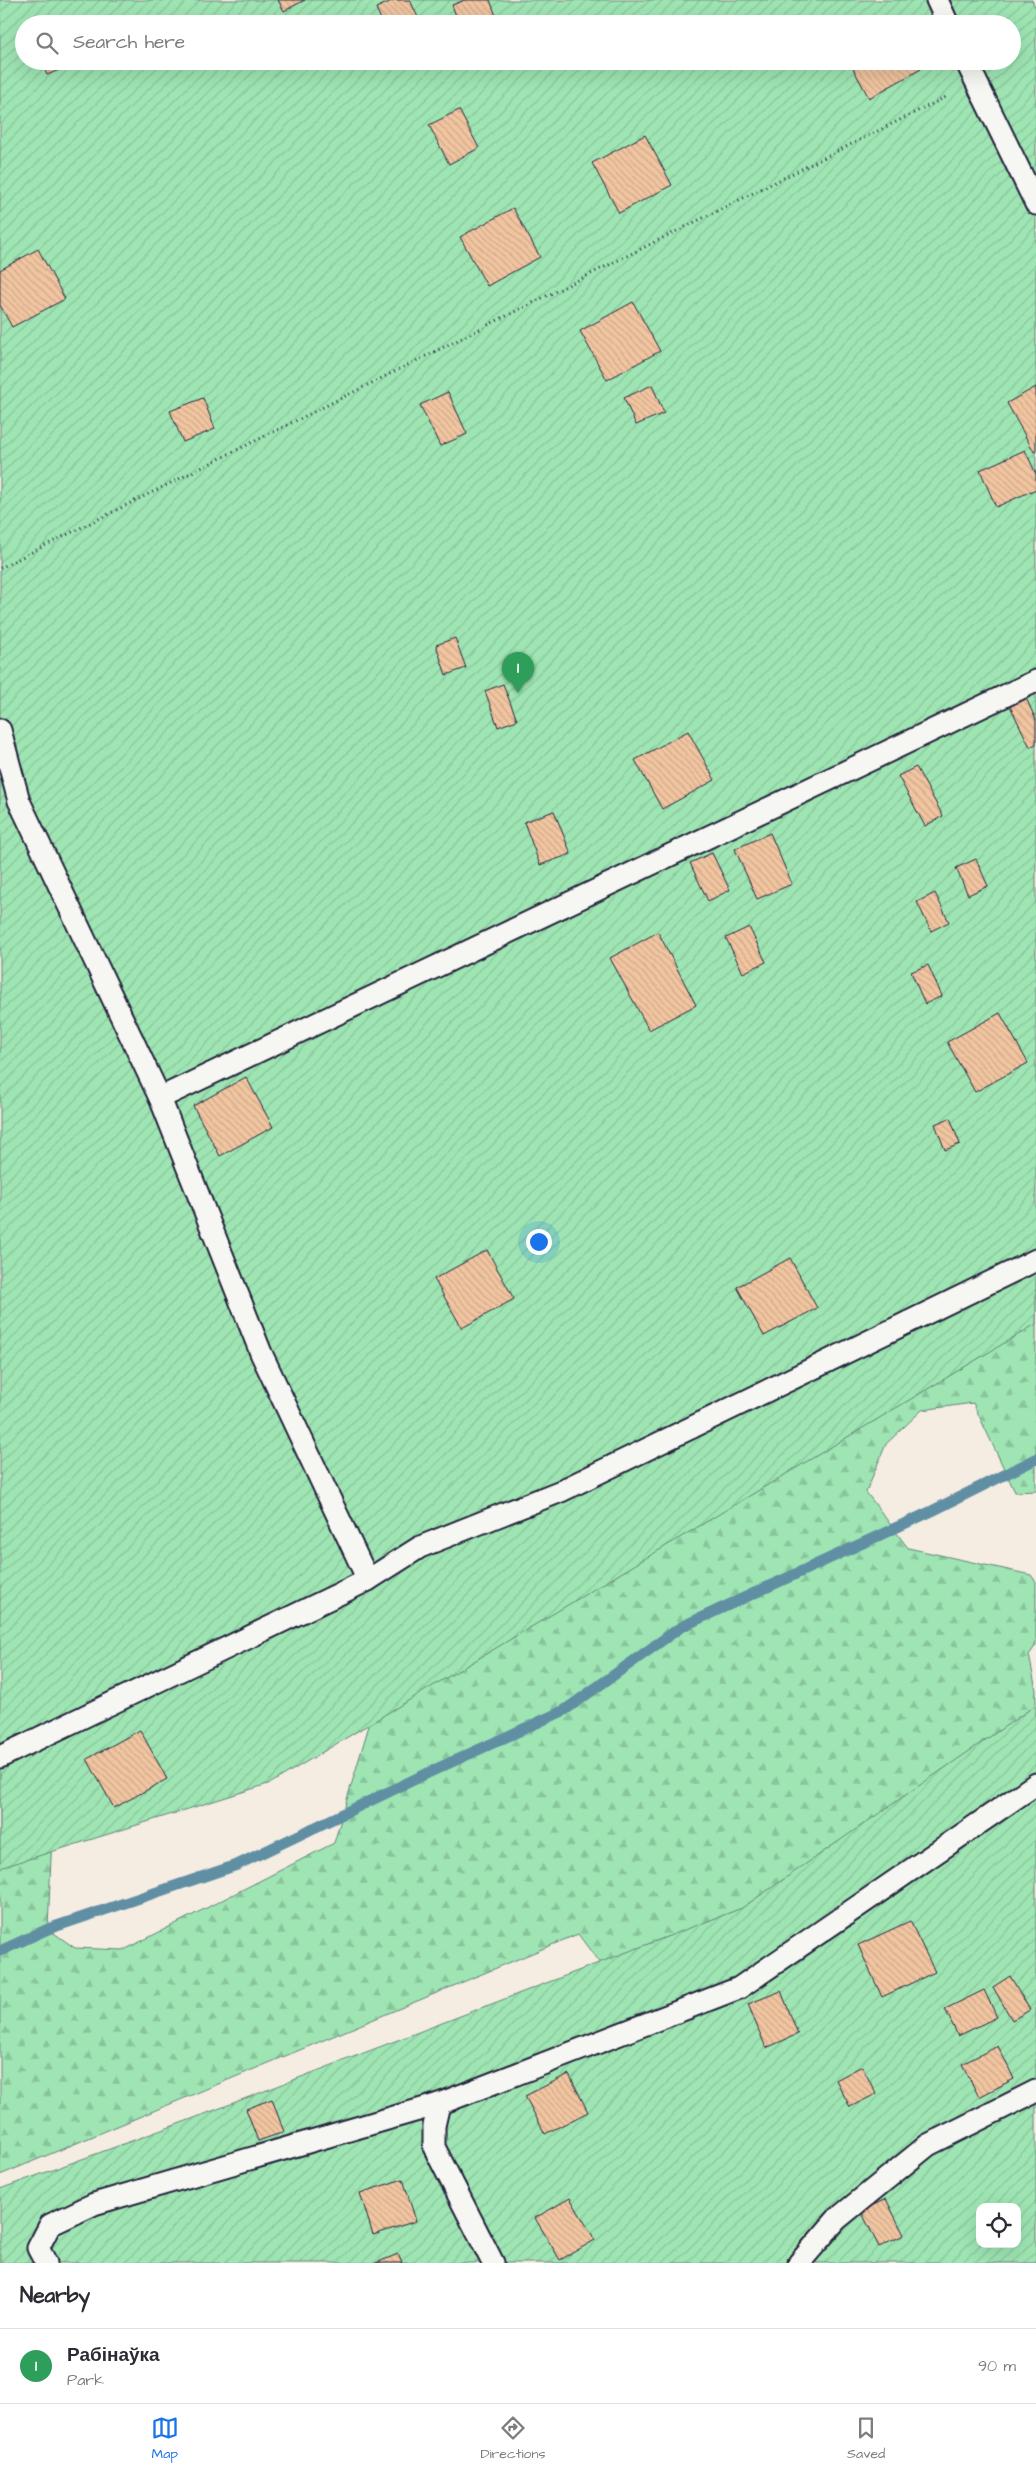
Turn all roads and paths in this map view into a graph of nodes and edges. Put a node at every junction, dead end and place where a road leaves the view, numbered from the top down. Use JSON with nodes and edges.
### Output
{"nodes":[{"id":1,"x":937,"y":0,"type":"edge"},
{"id":2,"x":944,"y":15,"type":"edge"},
{"id":3,"x":970,"y":70,"type":"edge"},
{"id":4,"x":976,"y":83,"type":"junction"},
{"id":5,"x":1036,"y":204,"type":"edge"},
{"id":6,"x":0,"y":568,"type":"edge"},
{"id":7,"x":1036,"y":681,"type":"edge"},
{"id":8,"x":0,"y":730,"type":"edge"},
{"id":9,"x":160,"y":1098,"type":"junction"},
{"id":10,"x":1036,"y":1260,"type":"edge"},
{"id":11,"x":368,"y":1580,"type":"junction"},
{"id":12,"x":0,"y":1757,"type":"edge"},
{"id":13,"x":1036,"y":1784,"type":"edge"},
{"id":14,"x":1036,"y":2091,"type":"edge"},
{"id":15,"x":440,"y":2104,"type":"junction"},
{"id":16,"x":46,"y":2263,"type":"edge"},
{"id":17,"x":494,"y":2263,"type":"edge"},
{"id":18,"x":799,"y":2263,"type":"edge"}],
"edges":[{"from":1,"to":2,"type":"lane"},
{"from":3,"to":4,"type":"lane"},
{"from":4,"to":5,"type":"lane"},
{"from":4,"to":6,"type":"path"},
{"from":7,"to":9,"type":"lane"},
{"from":8,"to":9,"type":"lane"},
{"from":9,"to":11,"type":"lane"},
{"from":10,"to":11,"type":"lane"},
{"from":11,"to":12,"type":"lane"},
{"from":13,"to":15,"type":"lane"},
{"from":14,"to":18,"type":"lane"},
{"from":15,"to":16,"type":"lane"},
{"from":15,"to":17,"type":"lane"}]}
